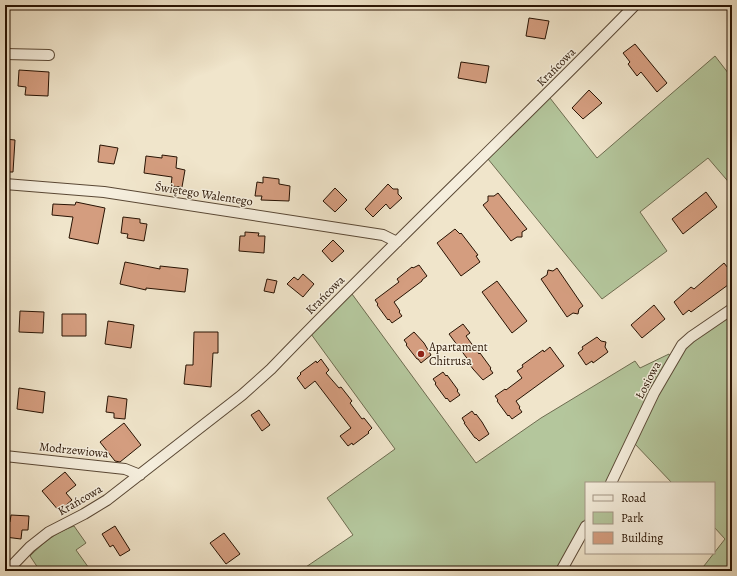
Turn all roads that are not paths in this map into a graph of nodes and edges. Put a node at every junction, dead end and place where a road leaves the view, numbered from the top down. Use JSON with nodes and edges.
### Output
{"nodes":[{"id":1,"x":635,"y":5,"type":"edge"},
{"id":2,"x":5,"y":54,"type":"edge"},
{"id":3,"x":49,"y":55,"type":"dead end"},
{"id":4,"x":5,"y":184,"type":"edge"},
{"id":5,"x":397,"y":242,"type":"junction"},
{"id":6,"x":732,"y":309,"type":"edge"},
{"id":7,"x":5,"y":456,"type":"edge"},
{"id":8,"x":140,"y":475,"type":"junction"},
{"id":9,"x":611,"y":482,"type":"edge"},
{"id":10,"x":585,"y":528,"type":"edge"},
{"id":11,"x":7,"y":571,"type":"edge"},
{"id":12,"x":561,"y":571,"type":"edge"}],
"edges":[{"from":1,"to":5,"type":"street","name":"Krańcowa"},
{"from":2,"to":3,"type":"street"},
{"from":4,"to":5,"type":"street","name":"Świętego Walentego"},
{"from":5,"to":8,"type":"street","name":"Krańcowa"},
{"from":6,"to":9,"type":"street","name":"Łosiowa"},
{"from":7,"to":8,"type":"street","name":"Modrzewiowa"},
{"from":8,"to":11,"type":"street","name":"Krańcowa"},
{"from":10,"to":12,"type":"street"}]}
